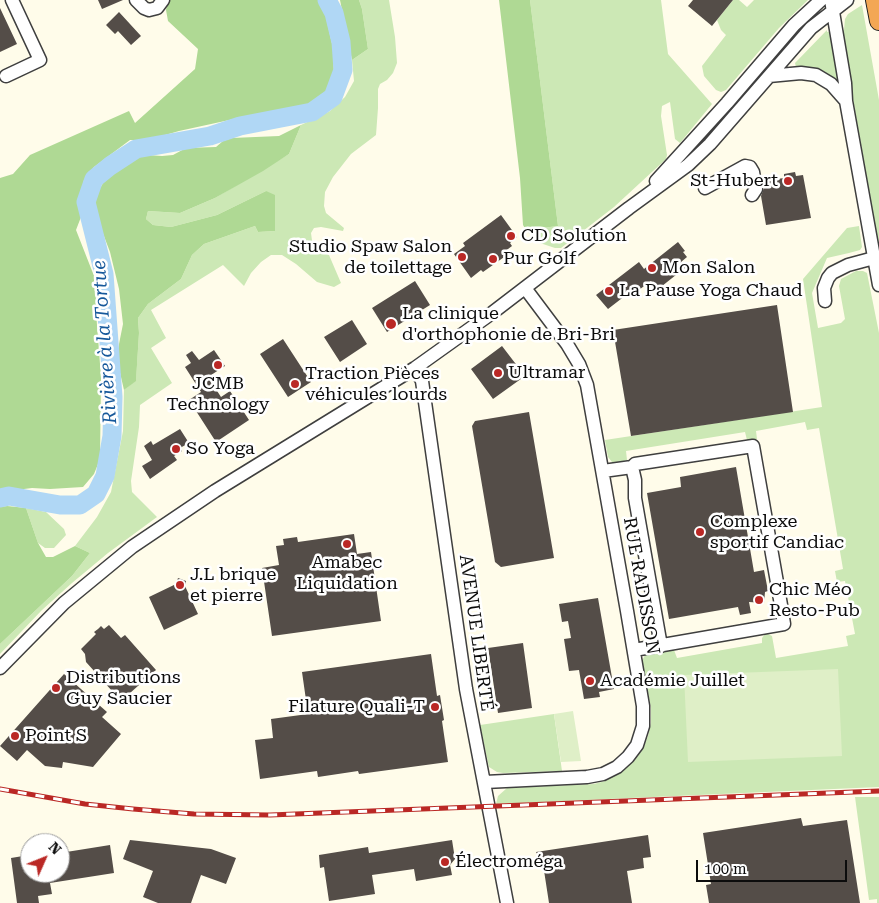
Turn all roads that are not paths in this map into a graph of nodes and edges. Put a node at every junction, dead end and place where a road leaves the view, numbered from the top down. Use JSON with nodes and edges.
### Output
{"nodes":[{"id":1,"x":12,"y":0,"type":"edge"},
{"id":2,"x":136,"y":0,"type":"edge"},
{"id":3,"x":163,"y":0,"type":"edge"},
{"id":4,"x":821,"y":0,"type":"edge"},
{"id":5,"x":847,"y":0,"type":"edge"},
{"id":6,"x":875,"y":0,"type":"edge"},
{"id":7,"x":832,"y":5,"type":"edge"},
{"id":8,"x":879,"y":21,"type":"edge"},
{"id":9,"x":6,"y":76,"type":"dead end"},
{"id":10,"x":769,"y":76,"type":"junction"},
{"id":11,"x":846,"y":101,"type":"junction"},
{"id":12,"x":705,"y":188,"type":"dead end"},
{"id":13,"x":752,"y":195,"type":"dead end"},
{"id":14,"x":629,"y":208,"type":"junction"},
{"id":15,"x":874,"y":258,"type":"junction"},
{"id":16,"x":879,"y":286,"type":"edge"},
{"id":17,"x":525,"y":288,"type":"junction"},
{"id":18,"x":825,"y":301,"type":"dead end"},
{"id":19,"x":415,"y":368,"type":"junction"},
{"id":20,"x":632,"y":467,"type":"junction"},
{"id":21,"x":603,"y":471,"type":"junction"},
{"id":22,"x":661,"y":646,"type":"junction"},
{"id":23,"x":634,"y":650,"type":"junction"},
{"id":24,"x":0,"y":668,"type":"edge"},
{"id":25,"x":484,"y":782,"type":"junction"},
{"id":26,"x":507,"y":903,"type":"edge"}],
"edges":[{"from":1,"to":9,"type":"street"},
{"from":2,"to":3,"type":"street"},
{"from":4,"to":14,"type":"street"},
{"from":5,"to":7,"type":"street"},
{"from":6,"to":8,"type":"highway"},
{"from":7,"to":10,"type":"street"},
{"from":7,"to":11,"type":"street"},
{"from":10,"to":11,"type":"street"},
{"from":10,"to":14,"type":"street"},
{"from":11,"to":15,"type":"street"},
{"from":12,"to":13,"type":"street"},
{"from":14,"to":17,"type":"street"},
{"from":15,"to":16,"type":"street"},
{"from":15,"to":18,"type":"street"},
{"from":17,"to":19,"type":"street"},
{"from":17,"to":21,"type":"street","name":"RUE RADISSON"},
{"from":19,"to":24,"type":"street"},
{"from":19,"to":25,"type":"street","name":"AVENUE LIBERTÉ"},
{"from":20,"to":21,"type":"street"},
{"from":20,"to":22,"type":"street"},
{"from":20,"to":22,"type":"street"},
{"from":21,"to":23,"type":"street","name":"RUE RADISSON"},
{"from":22,"to":23,"type":"street"},
{"from":23,"to":25,"type":"street","name":"RUE RADISSON"},
{"from":25,"to":26,"type":"street","name":"AVENUE LIBERTÉ"}]}
